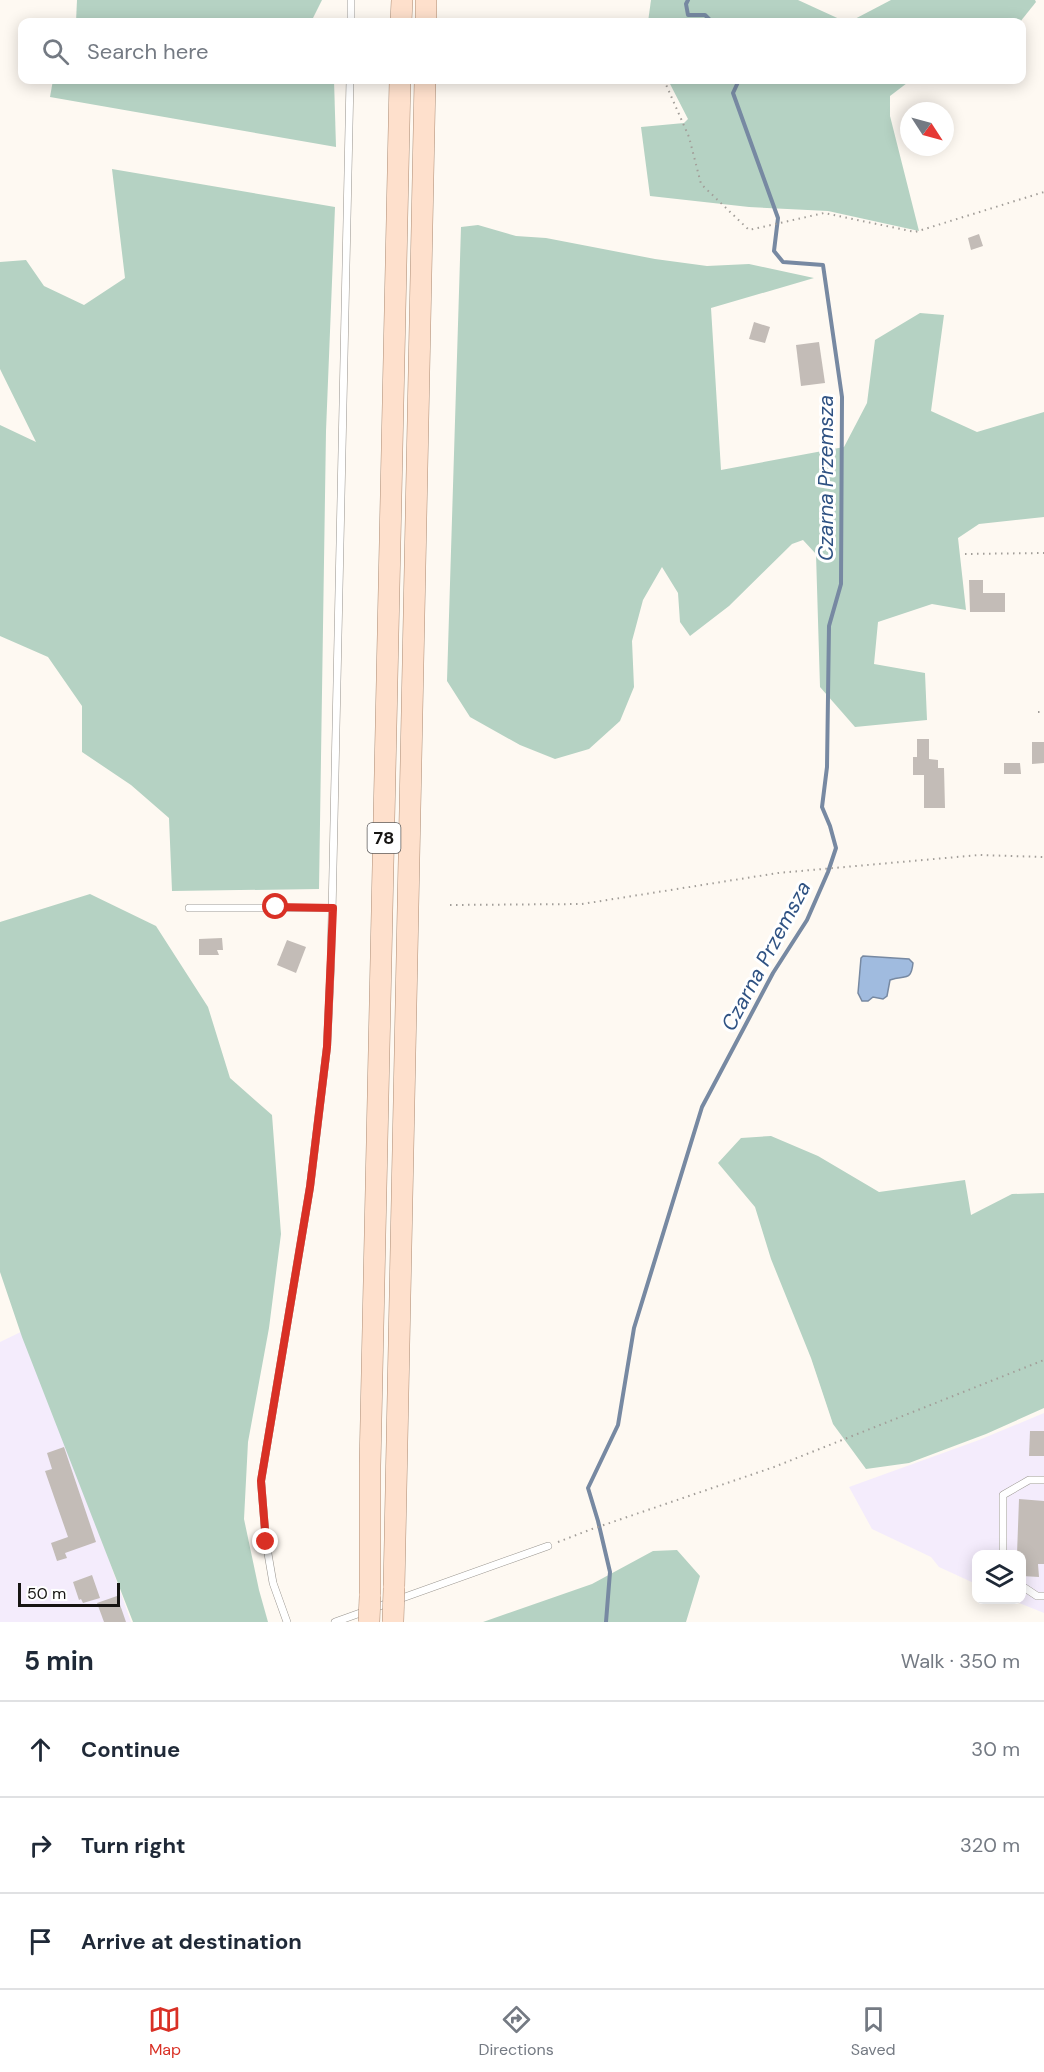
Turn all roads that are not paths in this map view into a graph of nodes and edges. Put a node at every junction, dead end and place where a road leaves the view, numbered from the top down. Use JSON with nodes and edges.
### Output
{"nodes":[{"id":1,"x":351,"y":0,"type":"edge"},
{"id":2,"x":402,"y":0,"type":"edge"},
{"id":3,"x":426,"y":0,"type":"edge"},
{"id":4,"x":351,"y":18,"type":"edge"},
{"id":5,"x":401,"y":18,"type":"edge"},
{"id":6,"x":426,"y":18,"type":"edge"},
{"id":7,"x":350,"y":84,"type":"edge"},
{"id":8,"x":400,"y":84,"type":"edge"},
{"id":9,"x":425,"y":84,"type":"edge"},
{"id":10,"x":189,"y":908,"type":"dead end"},
{"id":11,"x":333,"y":908,"type":"junction"},
{"id":12,"x":1044,"y":1480,"type":"edge"},
{"id":13,"x":548,"y":1546,"type":"road end"},
{"id":14,"x":1003,"y":1550,"type":"edge"},
{"id":15,"x":1026,"y":1589,"type":"edge"},
{"id":16,"x":1044,"y":1596,"type":"edge"},
{"id":17,"x":286,"y":1622,"type":"edge"},
{"id":18,"x":335,"y":1622,"type":"edge"},
{"id":19,"x":369,"y":1622,"type":"edge"},
{"id":20,"x":393,"y":1622,"type":"edge"}],
"edges":[{"from":1,"to":4,"type":"lane"},
{"from":2,"to":5,"type":"main road"},
{"from":3,"to":6,"type":"main road"},
{"from":7,"to":11,"type":"lane"},
{"from":8,"to":19,"type":"main road","number":"78","bridge":true},
{"from":9,"to":20,"type":"main road","number":"78","bridge":true},
{"from":10,"to":11,"type":"lane"},
{"from":11,"to":17,"type":"lane"},
{"from":12,"to":14,"type":"lane"},
{"from":13,"to":18,"type":"lane"},
{"from":15,"to":16,"type":"lane"}]}
